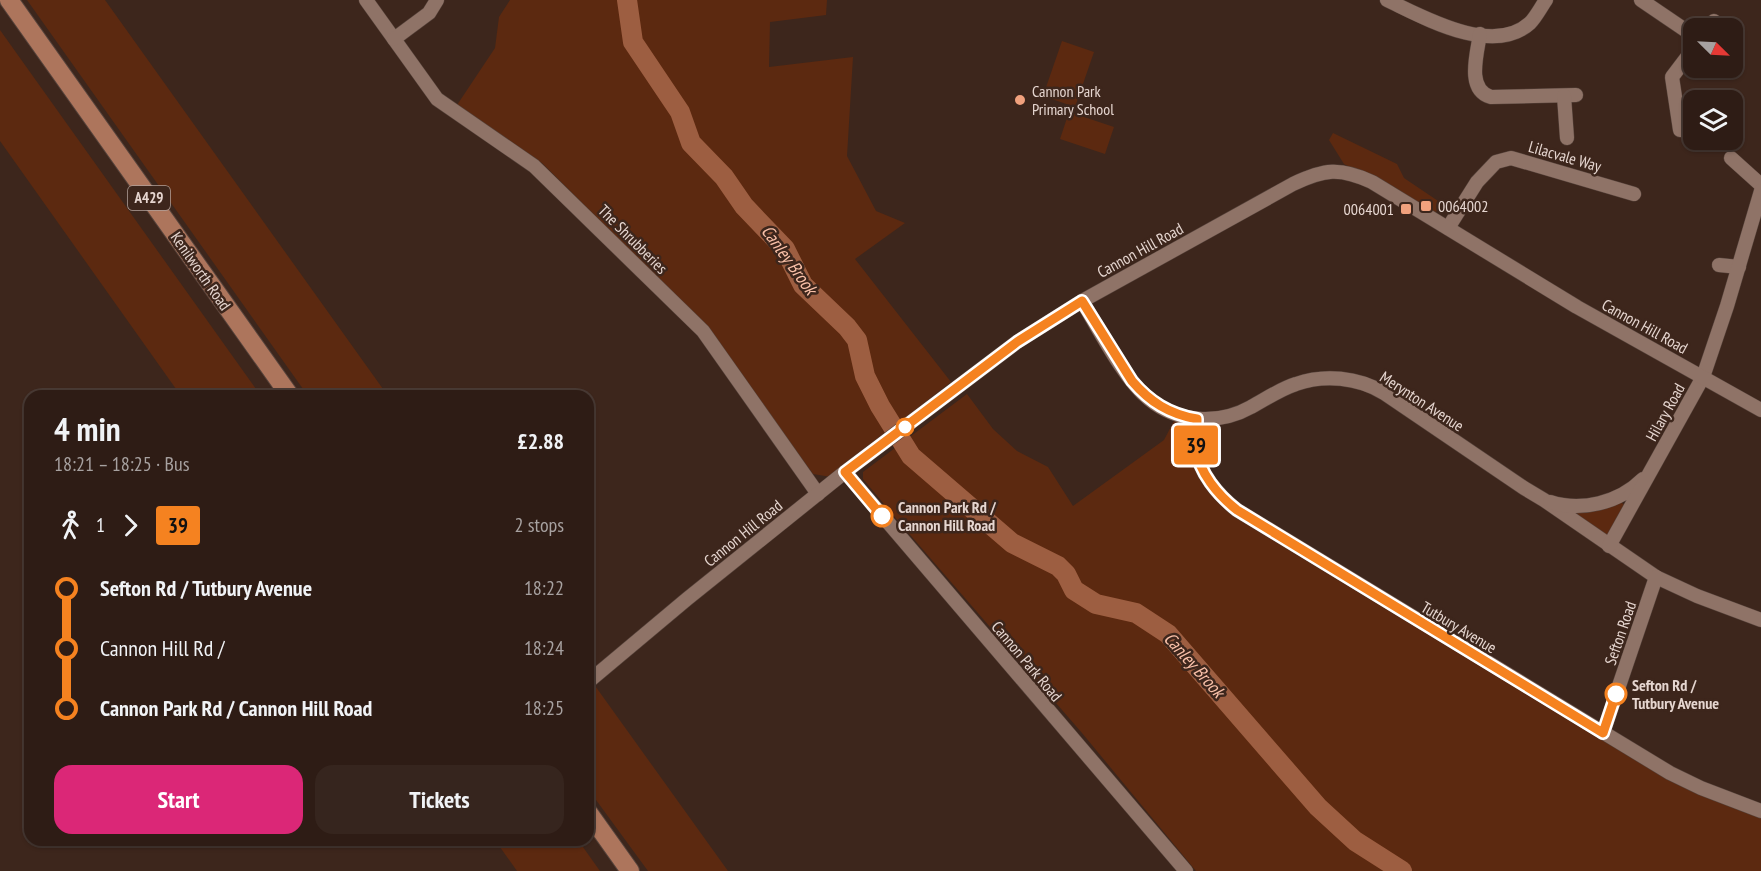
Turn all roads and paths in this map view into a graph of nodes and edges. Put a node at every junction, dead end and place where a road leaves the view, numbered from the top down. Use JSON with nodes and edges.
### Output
{"nodes":[{"id":1,"x":9,"y":0,"type":"edge"},
{"id":2,"x":366,"y":0,"type":"edge"},
{"id":3,"x":437,"y":0,"type":"edge"},
{"id":4,"x":1387,"y":0,"type":"edge"},
{"id":5,"x":1546,"y":0,"type":"edge"},
{"id":6,"x":1641,"y":0,"type":"edge"},
{"id":7,"x":1683,"y":29,"type":"edge"},
{"id":8,"x":1480,"y":34,"type":"junction"},
{"id":9,"x":394,"y":39,"type":"junction"},
{"id":10,"x":1683,"y":62,"type":"edge"},
{"id":11,"x":1683,"y":130,"type":"edge"},
{"id":12,"x":1568,"y":138,"type":"dead end"},
{"id":13,"x":1731,"y":158,"type":"dead end"},
{"id":14,"x":1761,"y":185,"type":"edge"},
{"id":15,"x":1761,"y":191,"type":"edge"},
{"id":16,"x":1634,"y":194,"type":"dead end"},
{"id":17,"x":1448,"y":228,"type":"junction"},
{"id":18,"x":1719,"y":265,"type":"dead end"},
{"id":19,"x":1738,"y":267,"type":"junction"},
{"id":20,"x":1082,"y":301,"type":"junction"},
{"id":21,"x":1703,"y":377,"type":"junction"},
{"id":22,"x":286,"y":390,"type":"edge"},
{"id":23,"x":1761,"y":410,"type":"edge"},
{"id":24,"x":1197,"y":419,"type":"junction"},
{"id":25,"x":1655,"y":464,"type":"junction"},
{"id":26,"x":845,"y":472,"type":"junction"},
{"id":27,"x":818,"y":494,"type":"junction"},
{"id":28,"x":1544,"y":500,"type":"junction"},
{"id":29,"x":1609,"y":546,"type":"junction"},
{"id":30,"x":1656,"y":577,"type":"junction"},
{"id":31,"x":1761,"y":620,"type":"edge"},
{"id":32,"x":594,"y":677,"type":"edge"},
{"id":33,"x":1603,"y":733,"type":"junction"},
{"id":34,"x":1761,"y":811,"type":"edge"},
{"id":35,"x":594,"y":820,"type":"edge"},
{"id":36,"x":630,"y":871,"type":"edge"},
{"id":37,"x":1186,"y":871,"type":"edge"}],
"edges":[{"from":1,"to":22,"type":"main road","name":"Kenilworth Road","number":"A429"},
{"from":2,"to":9,"type":"street","name":"The Shrubberies"},
{"from":3,"to":9,"type":"street"},
{"from":4,"to":8,"type":"street"},
{"from":5,"to":8,"type":"street"},
{"from":6,"to":7,"type":"street"},
{"from":8,"to":12,"type":"street"},
{"from":9,"to":27,"type":"street","name":"The Shrubberies"},
{"from":10,"to":11,"type":"street"},
{"from":13,"to":14,"type":"street"},
{"from":15,"to":19,"type":"street","name":"Hilary Road"},
{"from":16,"to":17,"type":"street","name":"Lilacvale Way"},
{"from":17,"to":20,"type":"street","name":"Cannon Hill Road"},
{"from":17,"to":21,"type":"street","name":"Cannon Hill Road"},
{"from":18,"to":19,"type":"street"},
{"from":19,"to":21,"type":"street","name":"Hilary Road"},
{"from":20,"to":24,"type":"street","name":"Merynton Avenue"},
{"from":20,"to":26,"type":"street","name":"Cannon Hill Road"},
{"from":21,"to":23,"type":"street","name":"Cannon Hill Road"},
{"from":21,"to":25,"type":"street","name":"Hilary Road"},
{"from":24,"to":28,"type":"street","name":"Merynton Avenue"},
{"from":24,"to":33,"type":"street","name":"Tutbury Avenue"},
{"from":25,"to":28,"type":"street","name":"Hilary Road"},
{"from":25,"to":29,"type":"street","name":"Hilary Road"},
{"from":26,"to":27,"type":"street","name":"Cannon Hill Road"},
{"from":26,"to":37,"type":"street","name":"Cannon Park Road"},
{"from":27,"to":32,"type":"street","name":"Cannon Hill Road"},
{"from":28,"to":29,"type":"street","name":"Merynton Avenue"},
{"from":29,"to":30,"type":"street","name":"Merynton Avenue"},
{"from":30,"to":31,"type":"street","name":"Merynton Avenue"},
{"from":30,"to":33,"type":"street","name":"Sefton Road"},
{"from":33,"to":34,"type":"street","name":"Tutbury Avenue"},
{"from":35,"to":36,"type":"main road"}]}
